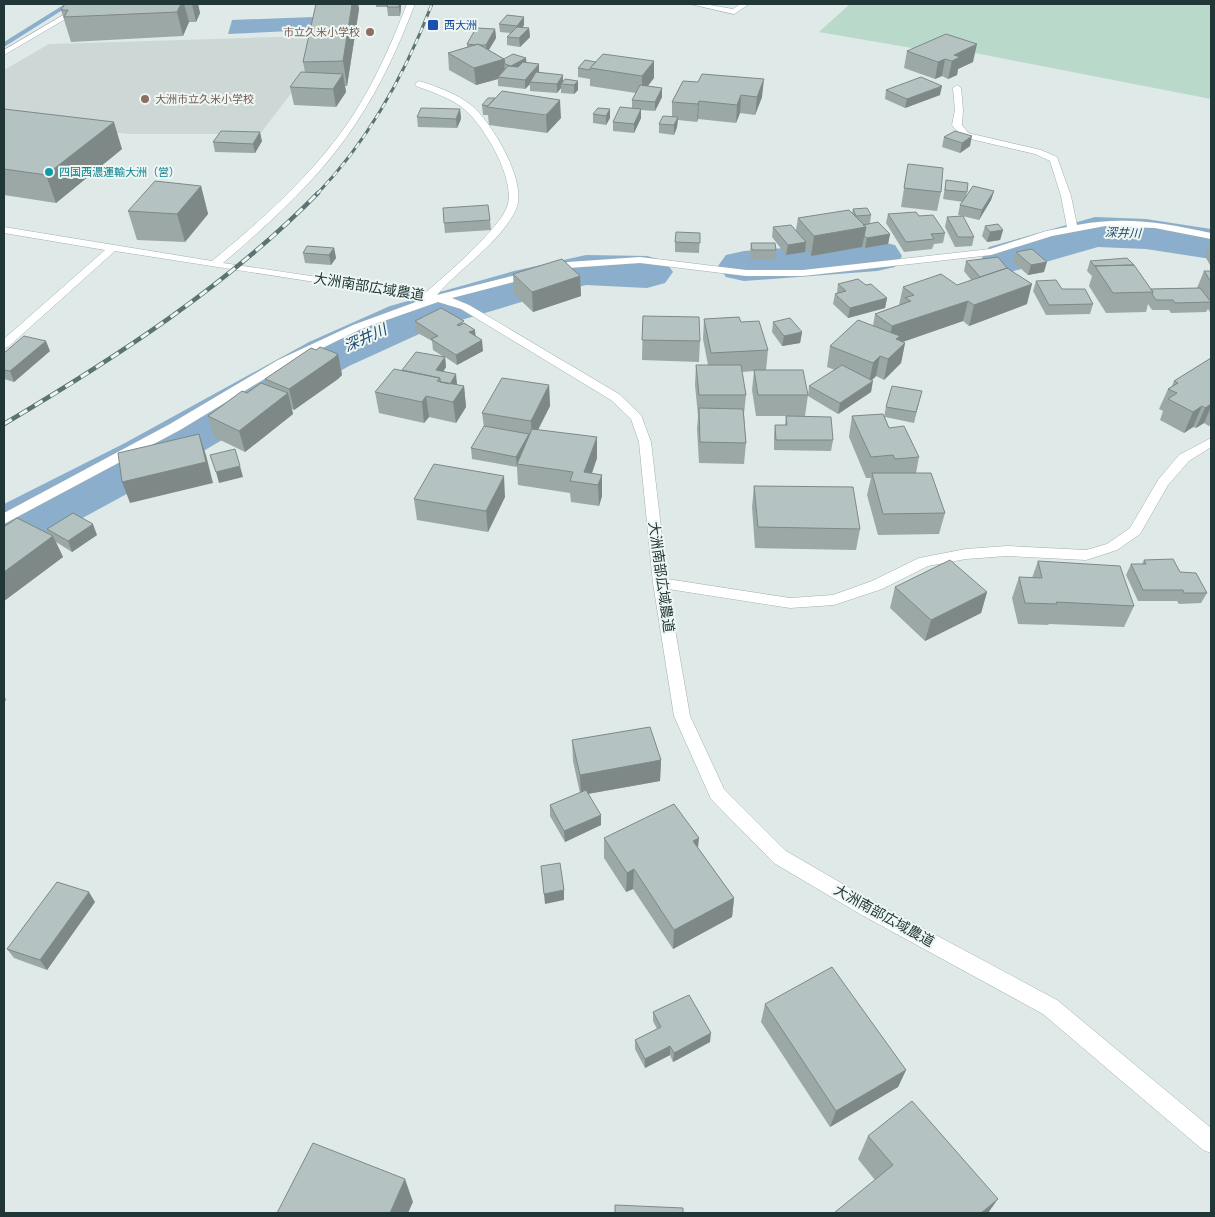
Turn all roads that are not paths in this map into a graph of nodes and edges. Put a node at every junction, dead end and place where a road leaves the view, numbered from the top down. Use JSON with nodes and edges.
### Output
{"nodes":[{"id":1,"x":88,"y":4,"type":"edge"},
{"id":2,"x":411,"y":4,"type":"edge"},
{"id":3,"x":694,"y":4,"type":"edge"},
{"id":4,"x":745,"y":4,"type":"edge"},
{"id":5,"x":4,"y":53,"type":"edge"},
{"id":6,"x":419,"y":84,"type":"dead end"},
{"id":7,"x":958,"y":88,"type":"dead end"},
{"id":8,"x":1073,"y":229,"type":"junction"},
{"id":9,"x":4,"y":230,"type":"edge"},
{"id":10,"x":1211,"y":236,"type":"edge"},
{"id":11,"x":113,"y":248,"type":"junction"},
{"id":12,"x":215,"y":264,"type":"junction"},
{"id":13,"x":433,"y":297,"type":"junction"},
{"id":14,"x":4,"y":345,"type":"edge"},
{"id":15,"x":1211,"y":442,"type":"edge"},
{"id":16,"x":4,"y":518,"type":"edge"},
{"id":17,"x":660,"y":584,"type":"junction"},
{"id":18,"x":1211,"y":1142,"type":"edge"}],
"edges":[{"from":1,"to":5,"type":"street"},
{"from":2,"to":12,"type":"street"},
{"from":3,"to":4,"type":"street"},
{"from":6,"to":13,"type":"street"},
{"from":7,"to":8,"type":"street"},
{"from":8,"to":10,"type":"street"},
{"from":8,"to":13,"type":"street"},
{"from":9,"to":11,"type":"street","name":"大洲南部広域農道"},
{"from":11,"to":12,"type":"street","name":"大洲南部広域農道"},
{"from":11,"to":14,"type":"street"},
{"from":12,"to":13,"type":"street","name":"大洲南部広域農道"},
{"from":13,"to":16,"type":"street"},
{"from":13,"to":17,"type":"street","name":"大洲南部広域農道"},
{"from":15,"to":17,"type":"street"},
{"from":17,"to":18,"type":"street","name":"大洲南部広域農道"}]}
